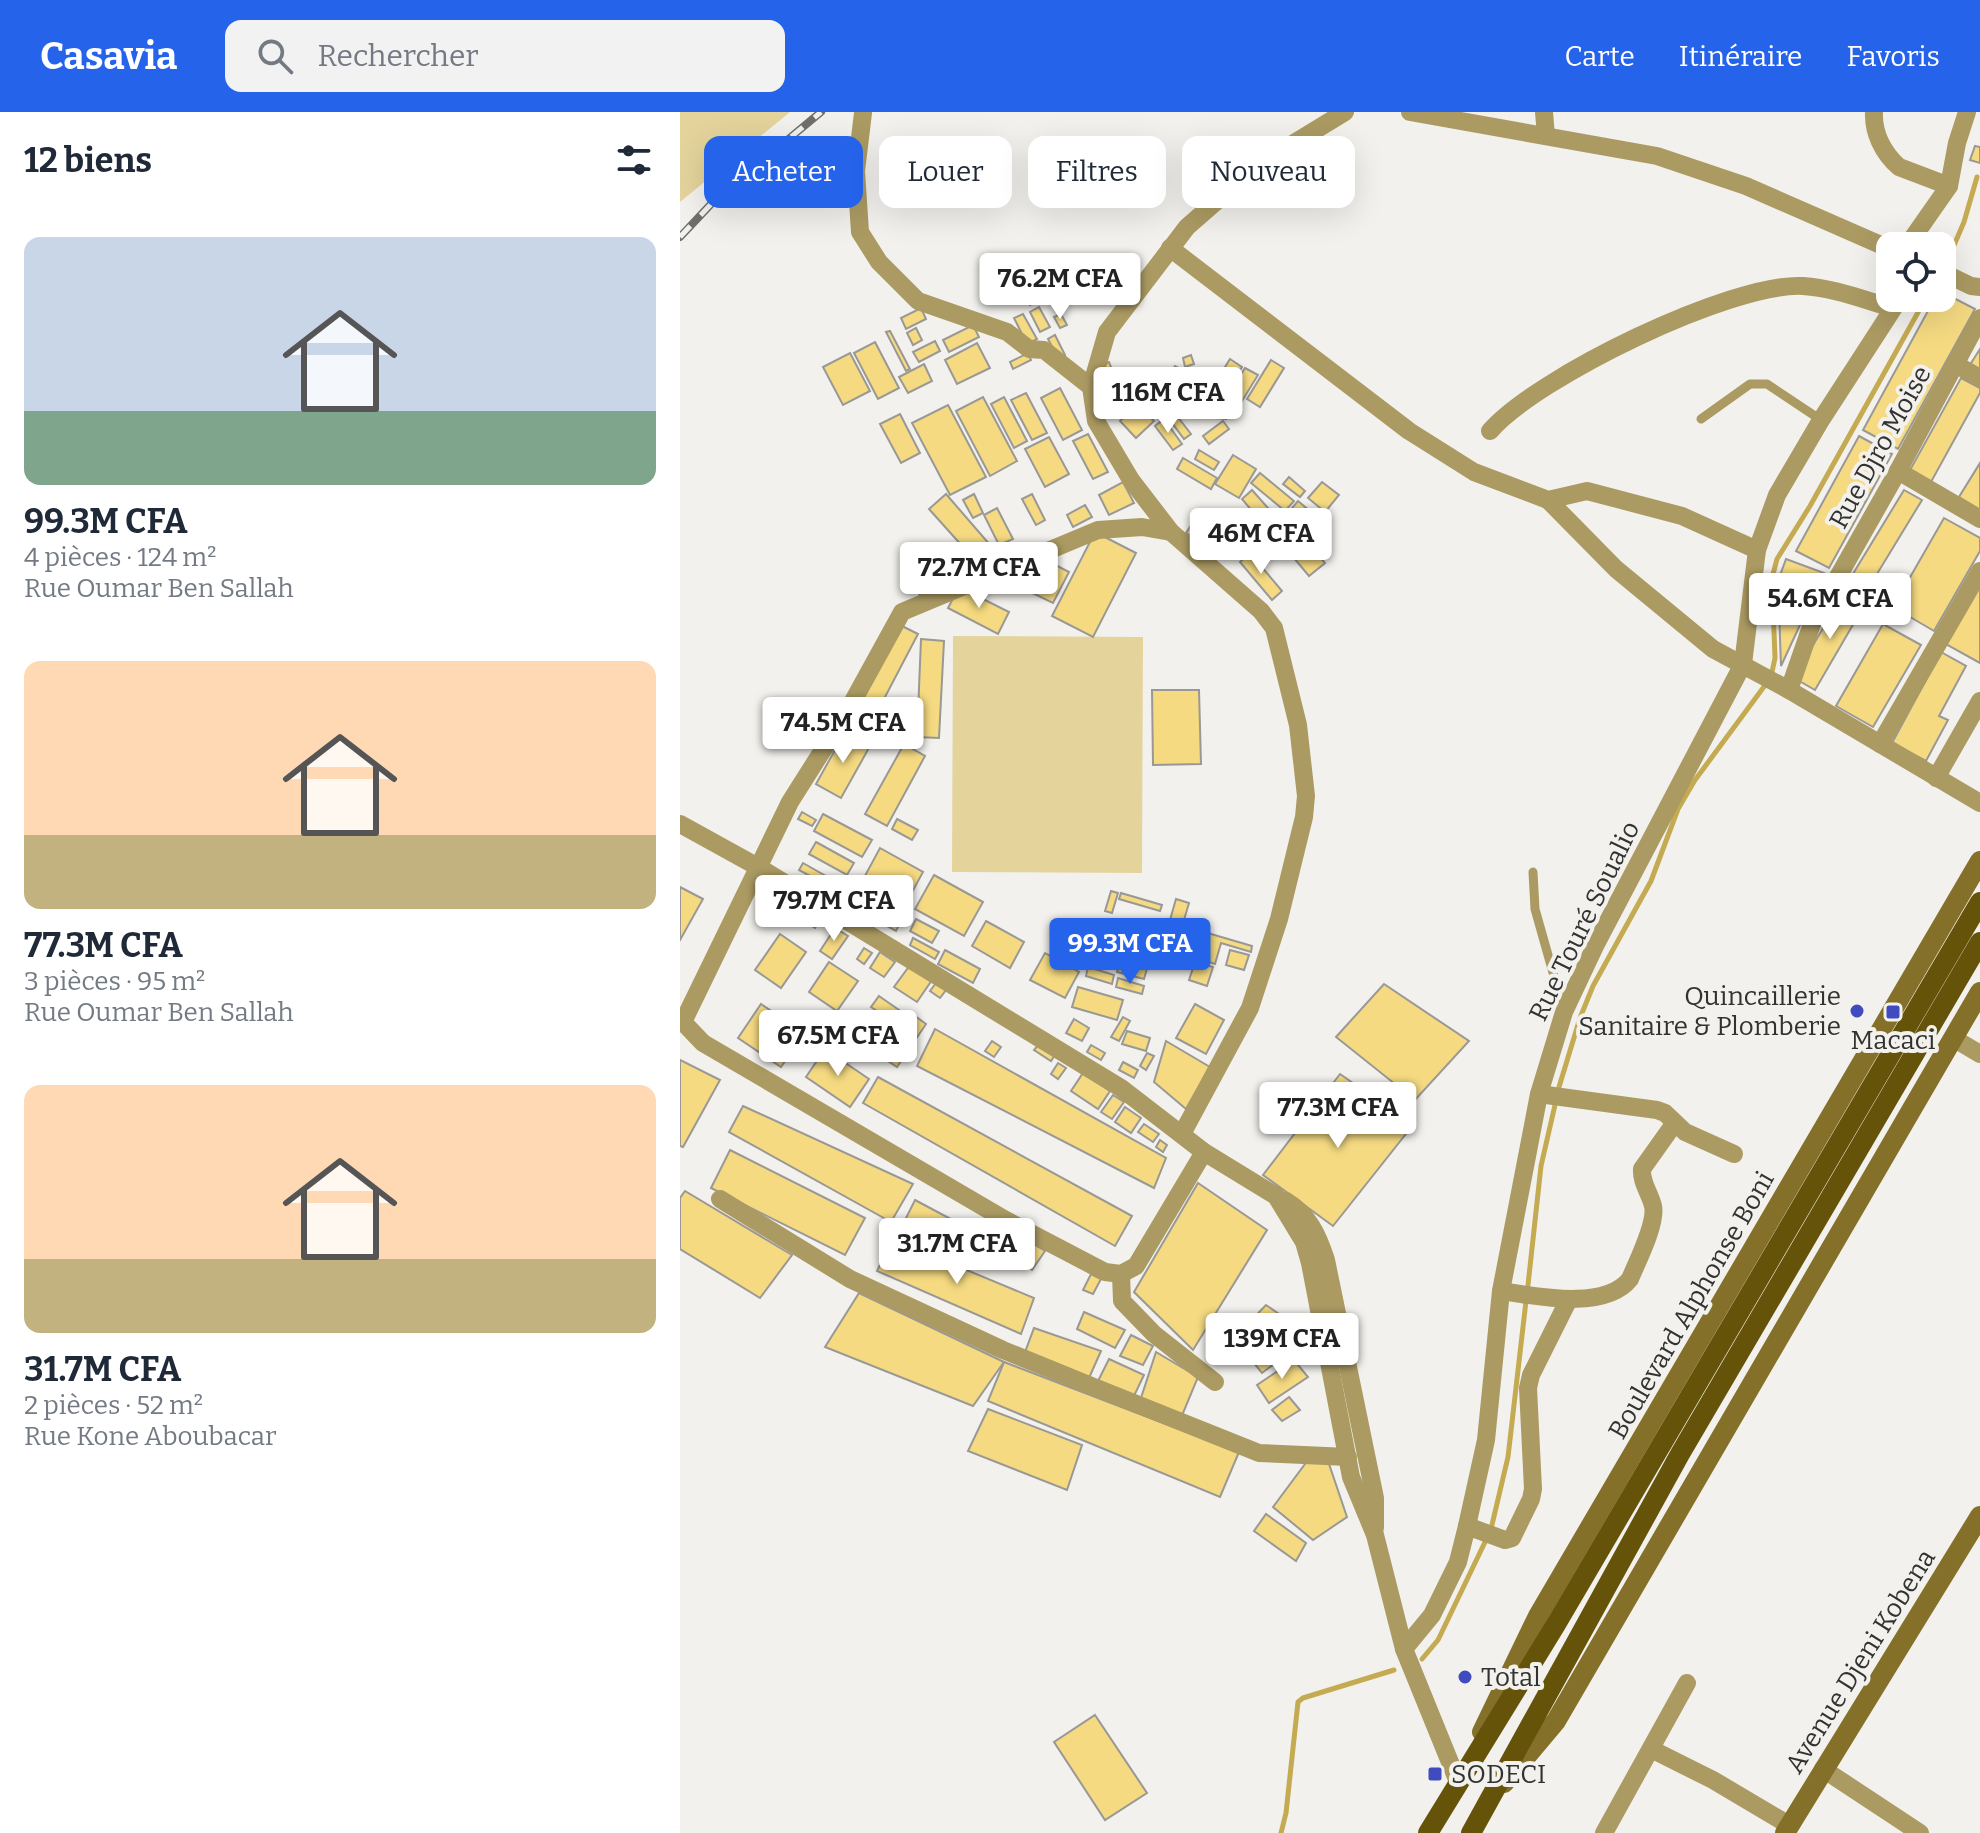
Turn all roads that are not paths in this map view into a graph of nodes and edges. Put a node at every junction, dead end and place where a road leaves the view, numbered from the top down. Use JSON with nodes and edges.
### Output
{"nodes":[{"id":1,"x":1345,"y":112,"type":"edge"},
{"id":2,"x":1410,"y":112,"type":"edge"},
{"id":3,"x":1544,"y":112,"type":"edge"},
{"id":4,"x":1874,"y":112,"type":"edge"},
{"id":5,"x":1967,"y":112,"type":"edge"},
{"id":6,"x":863,"y":113,"type":"edge"},
{"id":7,"x":1546,"y":136,"type":"junction"},
{"id":8,"x":1949,"y":186,"type":"junction"},
{"id":9,"x":1917,"y":232,"type":"edge"},
{"id":10,"x":1876,"y":243,"type":"edge"},
{"id":11,"x":1170,"y":248,"type":"junction"},
{"id":12,"x":1956,"y":279,"type":"edge"},
{"id":13,"x":1980,"y":287,"type":"edge"},
{"id":14,"x":1876,"y":299,"type":"edge"},
{"id":15,"x":1890,"y":312,"type":"edge"},
{"id":16,"x":1980,"y":318,"type":"edge"},
{"id":17,"x":1955,"y":364,"type":"junction"},
{"id":18,"x":1980,"y":378,"type":"edge"},
{"id":19,"x":1091,"y":387,"type":"junction"},
{"id":20,"x":1701,"y":419,"type":"dead end"},
{"id":21,"x":1821,"y":420,"type":"junction"},
{"id":22,"x":1490,"y":431,"type":"dead end"},
{"id":23,"x":1898,"y":471,"type":"junction"},
{"id":24,"x":1548,"y":500,"type":"junction"},
{"id":25,"x":1980,"y":519,"type":"edge"},
{"id":26,"x":1171,"y":532,"type":"junction"},
{"id":27,"x":1757,"y":550,"type":"junction"},
{"id":28,"x":1980,"y":571,"type":"edge"},
{"id":29,"x":1743,"y":664,"type":"junction"},
{"id":30,"x":1789,"y":690,"type":"junction"},
{"id":31,"x":1980,"y":701,"type":"edge"},
{"id":32,"x":1880,"y":744,"type":"junction"},
{"id":33,"x":1936,"y":778,"type":"junction"},
{"id":34,"x":1980,"y":803,"type":"edge"},
{"id":35,"x":680,"y":824,"type":"edge"},
{"id":36,"x":1980,"y":861,"type":"edge"},
{"id":37,"x":760,"y":868,"type":"junction"},
{"id":38,"x":1533,"y":872,"type":"dead end"},
{"id":39,"x":1973,"y":889,"type":"edge"},
{"id":40,"x":1980,"y":902,"type":"edge"},
{"id":41,"x":1980,"y":942,"type":"edge"},
{"id":42,"x":1980,"y":992,"type":"edge"},
{"id":43,"x":1564,"y":1012,"type":"junction"},
{"id":44,"x":682,"y":1021,"type":"edge"},
{"id":45,"x":1953,"y":1038,"type":"junction"},
{"id":46,"x":1980,"y":1054,"type":"edge"},
{"id":47,"x":1539,"y":1094,"type":"junction"},
{"id":48,"x":1674,"y":1124,"type":"junction"},
{"id":49,"x":1182,"y":1134,"type":"junction"},
{"id":50,"x":1204,"y":1152,"type":"junction"},
{"id":51,"x":1734,"y":1154,"type":"dead end"},
{"id":52,"x":1276,"y":1196,"type":"junction"},
{"id":53,"x":720,"y":1199,"type":"dead end"},
{"id":54,"x":1805,"y":1221,"type":"junction"},
{"id":55,"x":1121,"y":1274,"type":"junction"},
{"id":56,"x":1501,"y":1291,"type":"junction"},
{"id":57,"x":1568,"y":1301,"type":"junction"},
{"id":58,"x":1215,"y":1382,"type":"dead end"},
{"id":59,"x":1348,"y":1457,"type":"junction"},
{"id":60,"x":1980,"y":1516,"type":"edge"},
{"id":61,"x":1467,"y":1526,"type":"junction"},
{"id":62,"x":1375,"y":1535,"type":"junction"},
{"id":63,"x":1404,"y":1649,"type":"junction"},
{"id":64,"x":1687,"y":1683,"type":"dead end"},
{"id":65,"x":1651,"y":1749,"type":"junction"},
{"id":66,"x":1823,"y":1769,"type":"junction"},
{"id":67,"x":1458,"y":1782,"type":"junction"},
{"id":68,"x":1487,"y":1805,"type":"junction"},
{"id":69,"x":1787,"y":1829,"type":"edge"},
{"id":70,"x":1428,"y":1833,"type":"edge"},
{"id":71,"x":1471,"y":1833,"type":"edge"},
{"id":72,"x":1604,"y":1833,"type":"edge"},
{"id":73,"x":1920,"y":1833,"type":"edge"}],
"edges":[{"from":1,"to":11,"type":"street"},
{"from":2,"to":7,"type":"street"},
{"from":3,"to":7,"type":"street"},
{"from":4,"to":8,"type":"street"},
{"from":5,"to":8,"type":"street"},
{"from":6,"to":19,"type":"street"},
{"from":7,"to":10,"type":"street"},
{"from":8,"to":9,"type":"street"},
{"from":11,"to":19,"type":"street"},
{"from":11,"to":24,"type":"street"},
{"from":12,"to":13,"type":"street"},
{"from":14,"to":22,"type":"street"},
{"from":15,"to":21,"type":"street","name":"Rue Touré Soualio"},
{"from":16,"to":17,"type":"street","name":"Rue Djro Moise"},
{"from":17,"to":18,"type":"street"},
{"from":17,"to":23,"type":"street","name":"Rue Djro Moise"},
{"from":19,"to":26,"type":"street"},
{"from":20,"to":21,"type":"lane"},
{"from":21,"to":27,"type":"street","name":"Rue Touré Soualio"},
{"from":23,"to":25,"type":"street"},
{"from":23,"to":30,"type":"street","name":"Rue Djro Moise"},
{"from":24,"to":27,"type":"street"},
{"from":24,"to":29,"type":"street"},
{"from":26,"to":37,"type":"street"},
{"from":26,"to":49,"type":"street"},
{"from":27,"to":29,"type":"street","name":"Rue Touré Soualio"},
{"from":28,"to":32,"type":"street"},
{"from":29,"to":30,"type":"street"},
{"from":29,"to":43,"type":"street","name":"Rue Touré Soualio"},
{"from":30,"to":32,"type":"street"},
{"from":31,"to":33,"type":"street"},
{"from":32,"to":33,"type":"street"},
{"from":33,"to":34,"type":"street"},
{"from":35,"to":37,"type":"street"},
{"from":36,"to":39,"type":"street","name":"Boulevard Alphonse Boni"},
{"from":37,"to":44,"type":"street"},
{"from":37,"to":49,"type":"street"},
{"from":38,"to":43,"type":"lane"},
{"from":39,"to":67,"type":"street","name":"Boulevard Alphonse Boni"},
{"from":40,"to":54,"type":"main road","name":"Boulevard Alphonse Boni"},
{"from":41,"to":54,"type":"main road","name":"Boulevard Alphonse Boni"},
{"from":42,"to":45,"type":"street","name":"Boulevard Alphonse Boni"},
{"from":43,"to":47,"type":"street","name":"Rue Touré Soualio"},
{"from":44,"to":55,"type":"street"},
{"from":45,"to":46,"type":"street"},
{"from":45,"to":68,"type":"street","name":"Boulevard Alphonse Boni"},
{"from":47,"to":48,"type":"street"},
{"from":47,"to":56,"type":"street","name":"Rue Touré Soualio"},
{"from":48,"to":51,"type":"street"},
{"from":48,"to":57,"type":"street"},
{"from":49,"to":50,"type":"street"},
{"from":50,"to":52,"type":"street"},
{"from":50,"to":55,"type":"street"},
{"from":52,"to":59,"type":"street"},
{"from":52,"to":62,"type":"street"},
{"from":53,"to":59,"type":"street"},
{"from":54,"to":67,"type":"main road","name":"Boulevard Alphonse Boni"},
{"from":54,"to":68,"type":"main road","name":"Boulevard Alphonse Boni"},
{"from":55,"to":58,"type":"street"},
{"from":56,"to":57,"type":"street"},
{"from":56,"to":61,"type":"street","name":"Rue Touré Soualio"},
{"from":57,"to":61,"type":"street"},
{"from":59,"to":62,"type":"street"},
{"from":60,"to":66,"type":"street","name":"Avenue Djeni Kobena"},
{"from":61,"to":63,"type":"street","name":"Rue Touré Soualio"},
{"from":62,"to":63,"type":"street"},
{"from":63,"to":67,"type":"street"},
{"from":64,"to":65,"type":"street"},
{"from":65,"to":69,"type":"street"},
{"from":65,"to":72,"type":"street"},
{"from":66,"to":69,"type":"street","name":"Avenue Djeni Kobena"},
{"from":66,"to":73,"type":"street"},
{"from":67,"to":70,"type":"main road","name":"Boulevard Alphonse Boni"},
{"from":68,"to":71,"type":"main road","name":"Boulevard Alphonse Boni"}]}
